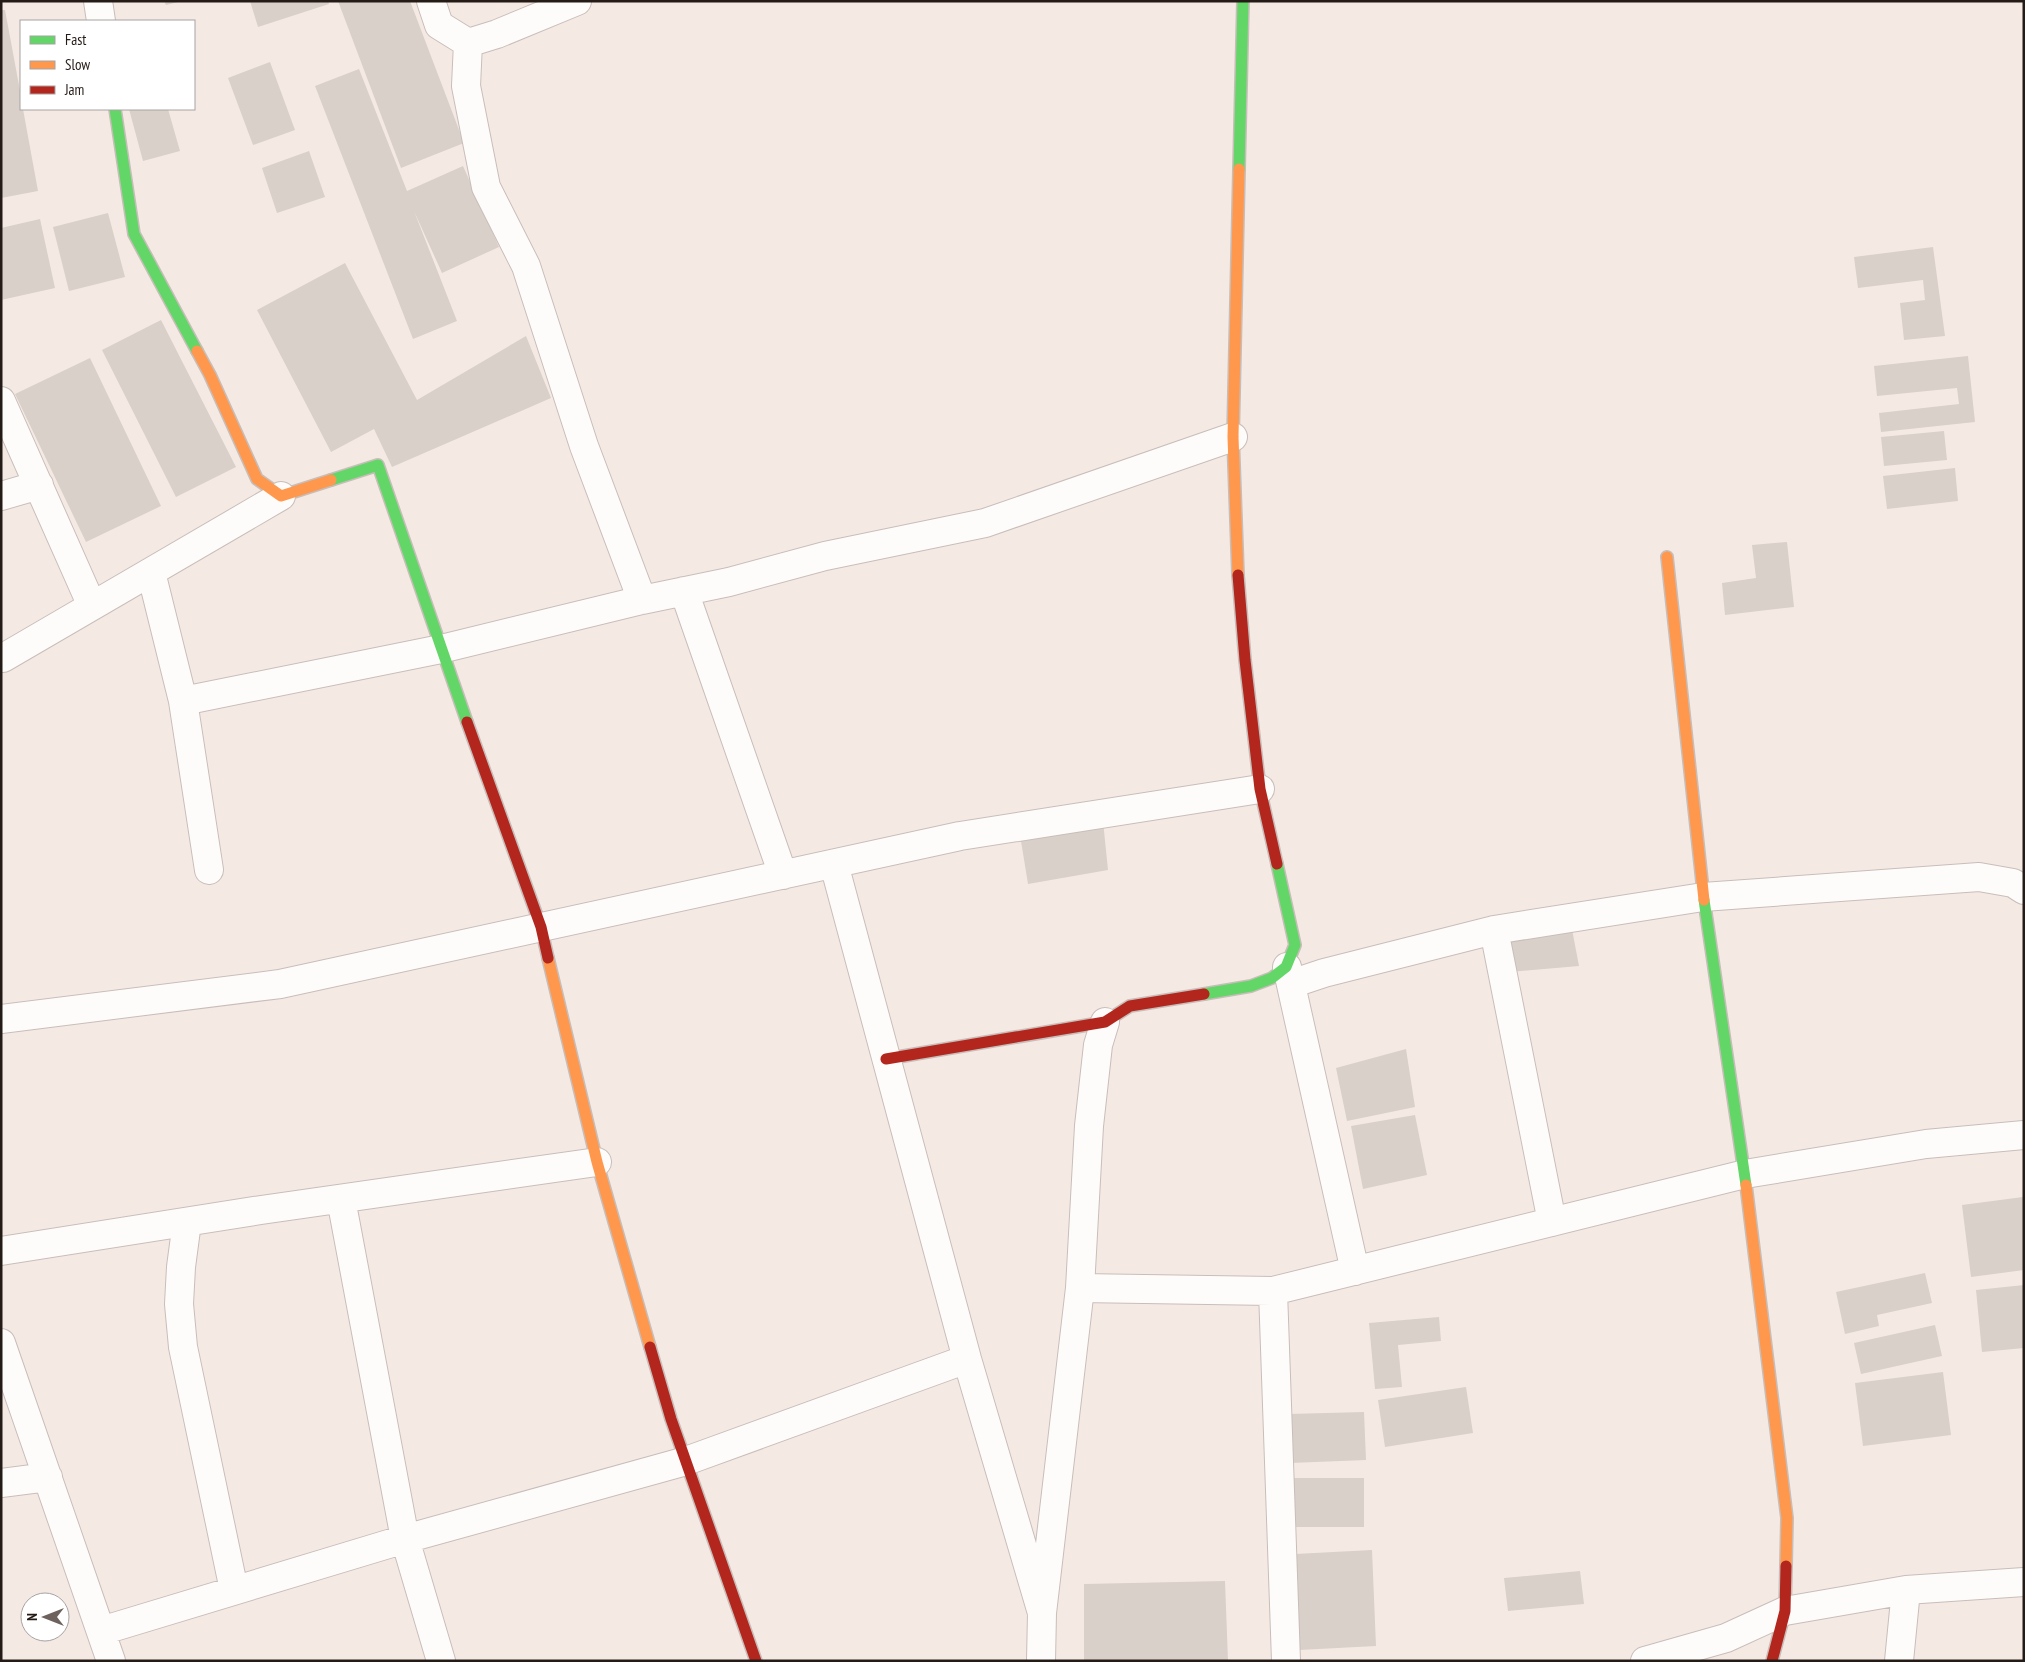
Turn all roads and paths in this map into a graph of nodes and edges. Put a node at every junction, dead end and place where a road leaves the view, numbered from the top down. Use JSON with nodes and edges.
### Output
{"nodes":[{"id":1,"x":98,"y":1,"type":"edge"},
{"id":2,"x":431,"y":1,"type":"edge"},
{"id":3,"x":576,"y":1,"type":"edge"},
{"id":4,"x":1243,"y":1,"type":"edge"},
{"id":5,"x":102,"y":20,"type":"edge"},
{"id":6,"x":468,"y":43,"type":"junction"},
{"id":7,"x":115,"y":110,"type":"edge"},
{"id":8,"x":1,"y":401,"type":"edge"},
{"id":9,"x":1232,"y":437,"type":"junction"},
{"id":10,"x":39,"y":485,"type":"junction"},
{"id":11,"x":1,"y":496,"type":"edge"},
{"id":12,"x":281,"y":496,"type":"junction"},
{"id":13,"x":1667,"y":558,"type":"dead end"},
{"id":14,"x":151,"y":572,"type":"junction"},
{"id":15,"x":684,"y":591,"type":"junction"},
{"id":16,"x":642,"y":600,"type":"junction"},
{"id":17,"x":92,"y":606,"type":"junction"},
{"id":18,"x":441,"y":650,"type":"junction"},
{"id":19,"x":3,"y":658,"type":"dead end"},
{"id":20,"x":183,"y":701,"type":"junction"},
{"id":21,"x":1260,"y":789,"type":"junction"},
{"id":22,"x":834,"y":864,"type":"junction"},
{"id":23,"x":209,"y":870,"type":"dead end"},
{"id":24,"x":783,"y":875,"type":"junction"},
{"id":25,"x":2024,"y":890,"type":"edge"},
{"id":26,"x":1703,"y":897,"type":"junction"},
{"id":27,"x":541,"y":927,"type":"junction"},
{"id":28,"x":1494,"y":930,"type":"junction"},
{"id":29,"x":1288,"y":976,"type":"junction"},
{"id":30,"x":1,"y":1019,"type":"edge"},
{"id":31,"x":1105,"y":1022,"type":"junction"},
{"id":32,"x":886,"y":1059,"type":"junction"},
{"id":33,"x":2024,"y":1134,"type":"edge"},
{"id":34,"x":597,"y":1162,"type":"junction"},
{"id":35,"x":1745,"y":1174,"type":"junction"},
{"id":36,"x":341,"y":1199,"type":"junction"},
{"id":37,"x":187,"y":1222,"type":"junction"},
{"id":38,"x":1552,"y":1222,"type":"junction"},
{"id":39,"x":1,"y":1251,"type":"edge"},
{"id":40,"x":1355,"y":1271,"type":"junction"},
{"id":41,"x":1080,"y":1288,"type":"junction"},
{"id":42,"x":1273,"y":1291,"type":"junction"},
{"id":43,"x":1,"y":1343,"type":"edge"},
{"id":44,"x":967,"y":1359,"type":"junction"},
{"id":45,"x":686,"y":1461,"type":"junction"},
{"id":46,"x":48,"y":1477,"type":"junction"},
{"id":47,"x":1,"y":1483,"type":"edge"},
{"id":48,"x":405,"y":1539,"type":"junction"},
{"id":49,"x":2024,"y":1582,"type":"edge"},
{"id":50,"x":234,"y":1590,"type":"junction"},
{"id":51,"x":1906,"y":1590,"type":"junction"},
{"id":52,"x":1785,"y":1612,"type":"junction"},
{"id":53,"x":1042,"y":1613,"type":"junction"},
{"id":54,"x":101,"y":1631,"type":"junction"},
{"id":55,"x":111,"y":1661,"type":"edge"},
{"id":56,"x":442,"y":1661,"type":"edge"},
{"id":57,"x":756,"y":1661,"type":"edge"},
{"id":58,"x":1041,"y":1661,"type":"edge"},
{"id":59,"x":1286,"y":1661,"type":"edge"},
{"id":60,"x":1645,"y":1661,"type":"edge"},
{"id":61,"x":1772,"y":1661,"type":"edge"},
{"id":62,"x":1899,"y":1661,"type":"edge"}],
"edges":[{"from":1,"to":5,"type":"street"},
{"from":2,"to":6,"type":"street"},
{"from":3,"to":6,"type":"street"},
{"from":4,"to":9,"type":"street"},
{"from":6,"to":16,"type":"street"},
{"from":7,"to":12,"type":"street"},
{"from":8,"to":10,"type":"street"},
{"from":9,"to":15,"type":"street"},
{"from":9,"to":21,"type":"street"},
{"from":10,"to":11,"type":"street"},
{"from":10,"to":17,"type":"street"},
{"from":12,"to":14,"type":"street"},
{"from":12,"to":18,"type":"street"},
{"from":13,"to":26,"type":"street"},
{"from":14,"to":17,"type":"street"},
{"from":14,"to":20,"type":"street"},
{"from":15,"to":16,"type":"street"},
{"from":15,"to":24,"type":"street"},
{"from":16,"to":18,"type":"street"},
{"from":17,"to":19,"type":"street"},
{"from":18,"to":20,"type":"street"},
{"from":18,"to":27,"type":"street"},
{"from":20,"to":23,"type":"street"},
{"from":21,"to":22,"type":"street"},
{"from":21,"to":29,"type":"street"},
{"from":22,"to":24,"type":"street"},
{"from":22,"to":32,"type":"street"},
{"from":24,"to":27,"type":"street"},
{"from":25,"to":26,"type":"street"},
{"from":26,"to":28,"type":"street"},
{"from":26,"to":35,"type":"street"},
{"from":27,"to":30,"type":"street"},
{"from":27,"to":34,"type":"street"},
{"from":28,"to":29,"type":"street"},
{"from":28,"to":38,"type":"street"},
{"from":29,"to":31,"type":"street"},
{"from":29,"to":40,"type":"street"},
{"from":31,"to":32,"type":"street"},
{"from":31,"to":41,"type":"street"},
{"from":32,"to":44,"type":"street"},
{"from":33,"to":35,"type":"street"},
{"from":34,"to":36,"type":"street"},
{"from":34,"to":45,"type":"street"},
{"from":35,"to":38,"type":"street"},
{"from":35,"to":52,"type":"street"},
{"from":36,"to":37,"type":"street"},
{"from":36,"to":48,"type":"street"},
{"from":37,"to":39,"type":"street"},
{"from":37,"to":50,"type":"street"},
{"from":38,"to":40,"type":"street"},
{"from":40,"to":42,"type":"street"},
{"from":41,"to":42,"type":"street"},
{"from":41,"to":53,"type":"street"},
{"from":42,"to":59,"type":"street"},
{"from":43,"to":46,"type":"street"},
{"from":44,"to":45,"type":"street"},
{"from":44,"to":53,"type":"street"},
{"from":45,"to":48,"type":"street"},
{"from":45,"to":57,"type":"street"},
{"from":46,"to":47,"type":"street"},
{"from":46,"to":54,"type":"street"},
{"from":48,"to":50,"type":"street"},
{"from":48,"to":56,"type":"street"},
{"from":49,"to":51,"type":"street"},
{"from":50,"to":54,"type":"street"},
{"from":51,"to":52,"type":"street"},
{"from":51,"to":62,"type":"street"},
{"from":52,"to":60,"type":"street"},
{"from":52,"to":61,"type":"street"},
{"from":53,"to":58,"type":"street"},
{"from":54,"to":55,"type":"street"}]}
